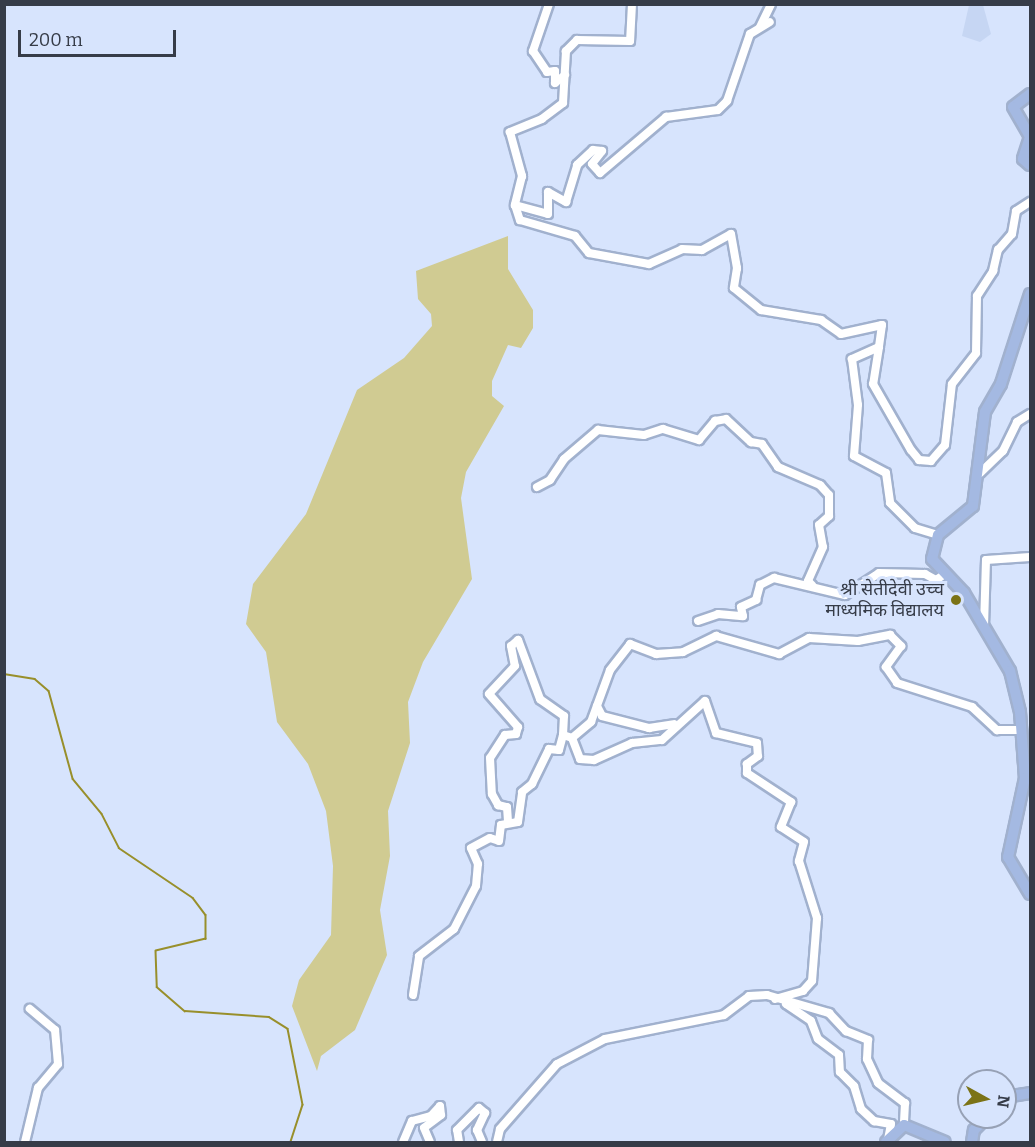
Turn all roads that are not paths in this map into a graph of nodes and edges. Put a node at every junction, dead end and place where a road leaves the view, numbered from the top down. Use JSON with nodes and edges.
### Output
{"nodes":[{"id":1,"x":549,"y":4,"type":"edge"},
{"id":2,"x":632,"y":4,"type":"edge"},
{"id":3,"x":771,"y":4,"type":"edge"},
{"id":4,"x":770,"y":22,"type":"dead end"},
{"id":5,"x":759,"y":27,"type":"junction"},
{"id":6,"x":565,"y":75,"type":"junction"},
{"id":7,"x":1030,"y":94,"type":"edge"},
{"id":8,"x":1030,"y":137,"type":"edge"},
{"id":9,"x":1027,"y":153,"type":"edge"},
{"id":10,"x":1030,"y":165,"type":"edge"},
{"id":11,"x":1030,"y":202,"type":"edge"},
{"id":12,"x":514,"y":205,"type":"junction"},
{"id":13,"x":1030,"y":294,"type":"edge"},
{"id":14,"x":879,"y":347,"type":"junction"},
{"id":15,"x":1030,"y":414,"type":"edge"},
{"id":16,"x":980,"y":473,"type":"junction"},
{"id":17,"x":537,"y":487,"type":"dead end"},
{"id":18,"x":938,"y":535,"type":"junction"},
{"id":19,"x":1030,"y":557,"type":"edge"},
{"id":20,"x":945,"y":574,"type":"junction"},
{"id":21,"x":812,"y":585,"type":"junction"},
{"id":22,"x":698,"y":621,"type":"dead end"},
{"id":23,"x":984,"y":629,"type":"junction"},
{"id":24,"x":597,"y":706,"type":"junction"},
{"id":25,"x":681,"y":720,"type":"junction"},
{"id":26,"x":1019,"y":730,"type":"junction"},
{"id":27,"x":563,"y":735,"type":"junction"},
{"id":28,"x":572,"y":738,"type":"junction"},
{"id":29,"x":508,"y":822,"type":"junction"},
{"id":30,"x":1030,"y":894,"type":"edge"},
{"id":31,"x":413,"y":995,"type":"dead end"},
{"id":32,"x":775,"y":999,"type":"junction"},
{"id":33,"x":786,"y":1004,"type":"junction"},
{"id":34,"x":30,"y":1009,"type":"dead end"},
{"id":35,"x":904,"y":1125,"type":"junction"},
{"id":36,"x":887,"y":1141,"type":"edge"},
{"id":37,"x":25,"y":1143,"type":"edge"},
{"id":38,"x":403,"y":1143,"type":"edge"},
{"id":39,"x":430,"y":1143,"type":"edge"},
{"id":40,"x":459,"y":1143,"type":"edge"},
{"id":41,"x":482,"y":1143,"type":"edge"},
{"id":42,"x":497,"y":1143,"type":"edge"},
{"id":43,"x":945,"y":1143,"type":"edge"}],
"edges":[{"from":1,"to":6,"type":"street"},
{"from":2,"to":6,"type":"street"},
{"from":3,"to":5,"type":"street"},
{"from":4,"to":5,"type":"street"},
{"from":5,"to":12,"type":"street"},
{"from":6,"to":12,"type":"street"},
{"from":7,"to":8,"type":"main road"},
{"from":8,"to":9,"type":"main road"},
{"from":9,"to":10,"type":"main road"},
{"from":11,"to":14,"type":"street"},
{"from":12,"to":14,"type":"street"},
{"from":13,"to":16,"type":"main road"},
{"from":14,"to":18,"type":"street"},
{"from":15,"to":16,"type":"street"},
{"from":16,"to":18,"type":"main road"},
{"from":17,"to":21,"type":"street"},
{"from":18,"to":20,"type":"main road"},
{"from":19,"to":23,"type":"street"},
{"from":20,"to":21,"type":"street"},
{"from":20,"to":23,"type":"main road"},
{"from":21,"to":22,"type":"street"},
{"from":23,"to":26,"type":"main road"},
{"from":24,"to":25,"type":"street"},
{"from":24,"to":26,"type":"street"},
{"from":24,"to":28,"type":"street"},
{"from":25,"to":28,"type":"street"},
{"from":25,"to":32,"type":"street"},
{"from":26,"to":30,"type":"main road"},
{"from":27,"to":28,"type":"street"},
{"from":27,"to":29,"type":"street"},
{"from":27,"to":29,"type":"street"},
{"from":29,"to":31,"type":"street"},
{"from":32,"to":33,"type":"street"},
{"from":32,"to":42,"type":"street"},
{"from":33,"to":35,"type":"street"},
{"from":33,"to":36,"type":"street"},
{"from":34,"to":37,"type":"street"},
{"from":35,"to":36,"type":"main road"},
{"from":35,"to":43,"type":"main road"},
{"from":38,"to":39,"type":"street"},
{"from":40,"to":41,"type":"street"}]}
